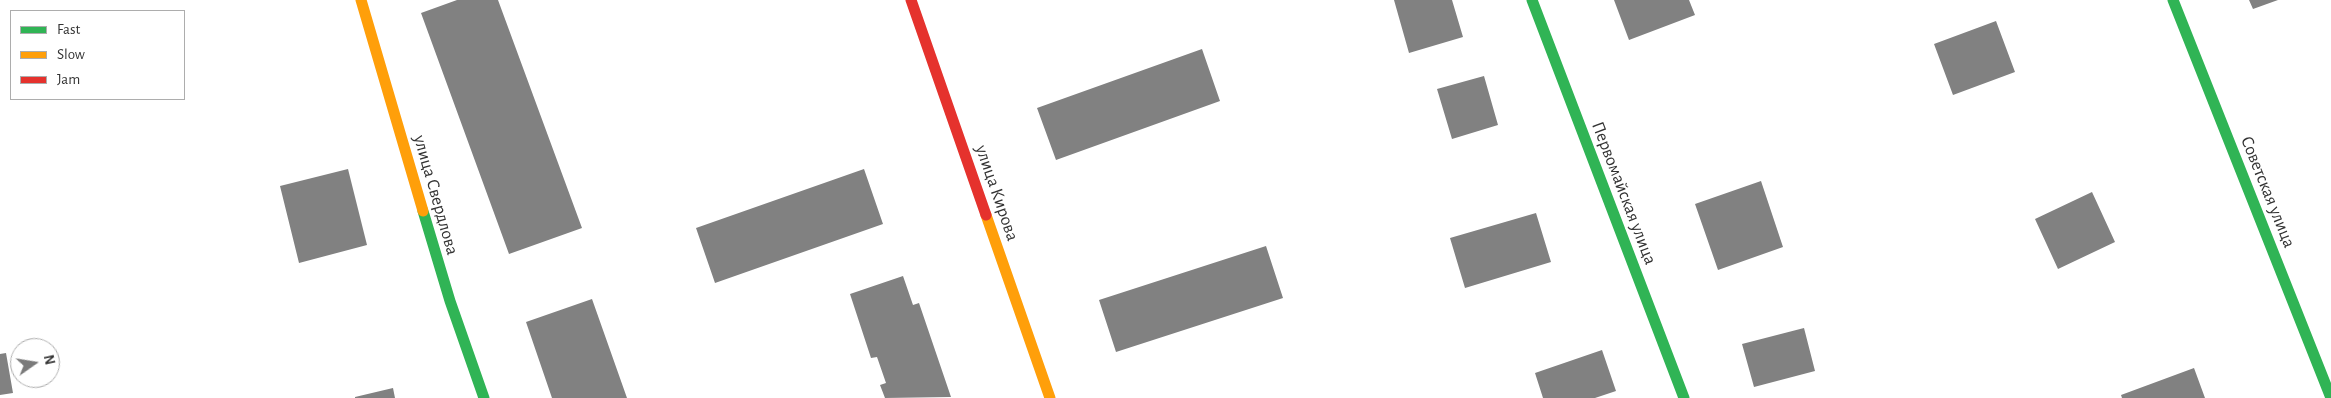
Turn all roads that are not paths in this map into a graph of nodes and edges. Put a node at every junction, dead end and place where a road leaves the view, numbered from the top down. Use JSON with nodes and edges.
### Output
{"nodes":[{"id":1,"x":361,"y":0,"type":"edge"},
{"id":2,"x":911,"y":0,"type":"edge"},
{"id":3,"x":1532,"y":0,"type":"edge"},
{"id":4,"x":2173,"y":0,"type":"edge"},
{"id":5,"x":484,"y":398,"type":"edge"},
{"id":6,"x":1050,"y":398,"type":"edge"},
{"id":7,"x":1684,"y":398,"type":"edge"},
{"id":8,"x":2331,"y":398,"type":"edge"}],
"edges":[{"from":1,"to":5,"type":"street","name":"улица Свердлова"},
{"from":2,"to":6,"type":"street","name":"улица Кирова"},
{"from":3,"to":7,"type":"street","name":"Первомайская улица"},
{"from":4,"to":8,"type":"street","name":"Советская улица"}]}
